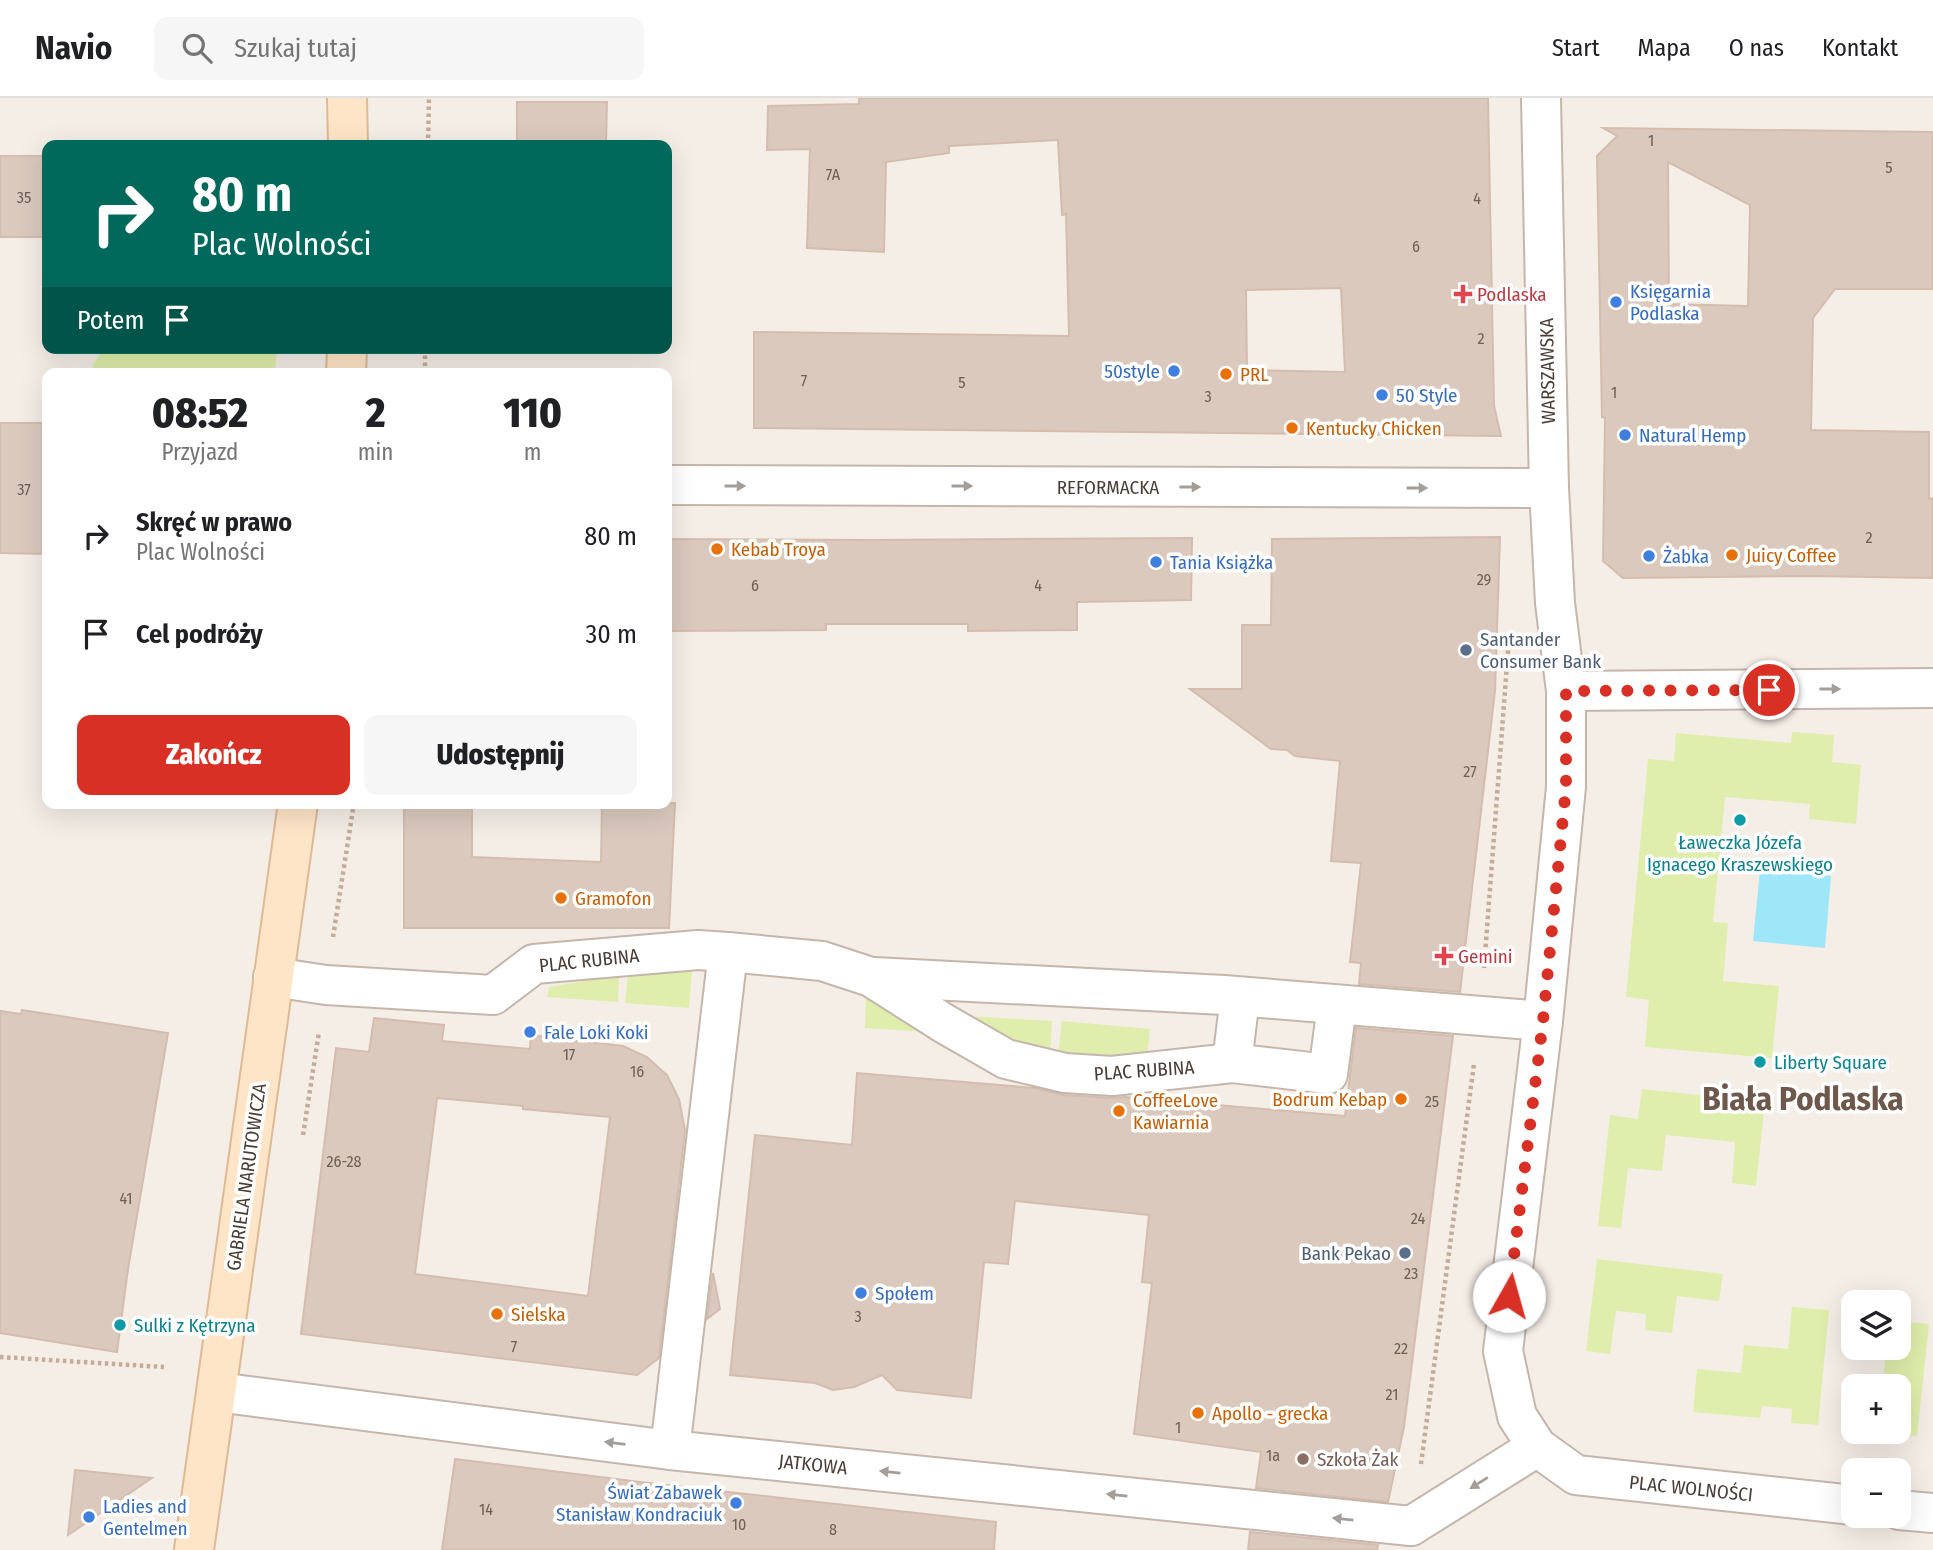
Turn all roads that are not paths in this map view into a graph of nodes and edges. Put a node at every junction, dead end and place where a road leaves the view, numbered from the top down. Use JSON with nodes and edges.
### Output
{"nodes":[{"id":1,"x":347,"y":98,"type":"edge"},
{"id":2,"x":1541,"y":98,"type":"edge"},
{"id":3,"x":348,"y":140,"type":"edge"},
{"id":4,"x":672,"y":485,"type":"edge"},
{"id":5,"x":1549,"y":488,"type":"junction"},
{"id":6,"x":1555,"y":603,"type":"joint"},
{"id":7,"x":1933,"y":688,"type":"edge"},
{"id":8,"x":1566,"y":691,"type":"junction"},
{"id":9,"x":297,"y":809,"type":"edge"},
{"id":10,"x":728,"y":952,"type":"junction"},
{"id":11,"x":871,"y":976,"type":"junction"},
{"id":12,"x":273,"y":977,"type":"junction"},
{"id":13,"x":1240,"y":997,"type":"junction"},
{"id":14,"x":1337,"y":1004,"type":"junction"},
{"id":15,"x":1543,"y":1021,"type":"junction"},
{"id":16,"x":1232,"y":1063,"type":"junction"},
{"id":17,"x":216,"y":1392,"type":"junction"},
{"id":18,"x":1536,"y":1447,"type":"junction"},
{"id":19,"x":670,"y":1450,"type":"junction"},
{"id":20,"x":1841,"y":1504,"type":"edge"},
{"id":21,"x":1911,"y":1511,"type":"edge"},
{"id":22,"x":1933,"y":1513,"type":"edge"},
{"id":23,"x":1409,"y":1538,"type":"edge"},
{"id":24,"x":194,"y":1550,"type":"edge"}],
"edges":[{"from":1,"to":3,"type":"street"},
{"from":2,"to":5,"type":"street","name":"WARSZAWSKA"},
{"from":4,"to":5,"type":"street","name":"REFORMACKA","one_way":true},
{"from":5,"to":6,"type":"street","name":"WARSZAWSKA"},
{"from":6,"to":8,"type":"street","name":"PLAC WOLNOŚCI"},
{"from":8,"to":7,"type":"street","one_way":true},
{"from":8,"to":15,"type":"street","name":"PLAC WOLNOŚCI"},
{"from":9,"to":12,"type":"street","name":"GABRIELA NARUTOWICZA"},
{"from":10,"to":11,"type":"street","name":"PLAC RUBINA"},
{"from":10,"to":12,"type":"street","name":"PLAC RUBINA"},
{"from":10,"to":19,"type":"street"},
{"from":11,"to":13,"type":"street","name":"PLAC RUBINA"},
{"from":11,"to":16,"type":"street","name":"PLAC RUBINA"},
{"from":12,"to":17,"type":"street","name":"GABRIELA NARUTOWICZA"},
{"from":13,"to":14,"type":"street","name":"PLAC RUBINA"},
{"from":13,"to":16,"type":"street"},
{"from":14,"to":15,"type":"street","name":"PLAC RUBINA"},
{"from":14,"to":16,"type":"street","name":"PLAC RUBINA"},
{"from":15,"to":18,"type":"street","name":"PLAC WOLNOŚCI"},
{"from":19,"to":17,"type":"street","name":"JATKOWA","one_way":true},
{"from":17,"to":24,"type":"street","name":"GABRIELA NARUTOWICZA"},
{"from":18,"to":20,"type":"street","name":"PLAC WOLNOŚCI"},
{"from":18,"to":23,"type":"street","one_way":true},
{"from":23,"to":19,"type":"street","name":"JATKOWA","one_way":true},
{"from":21,"to":22,"type":"street"}]}
